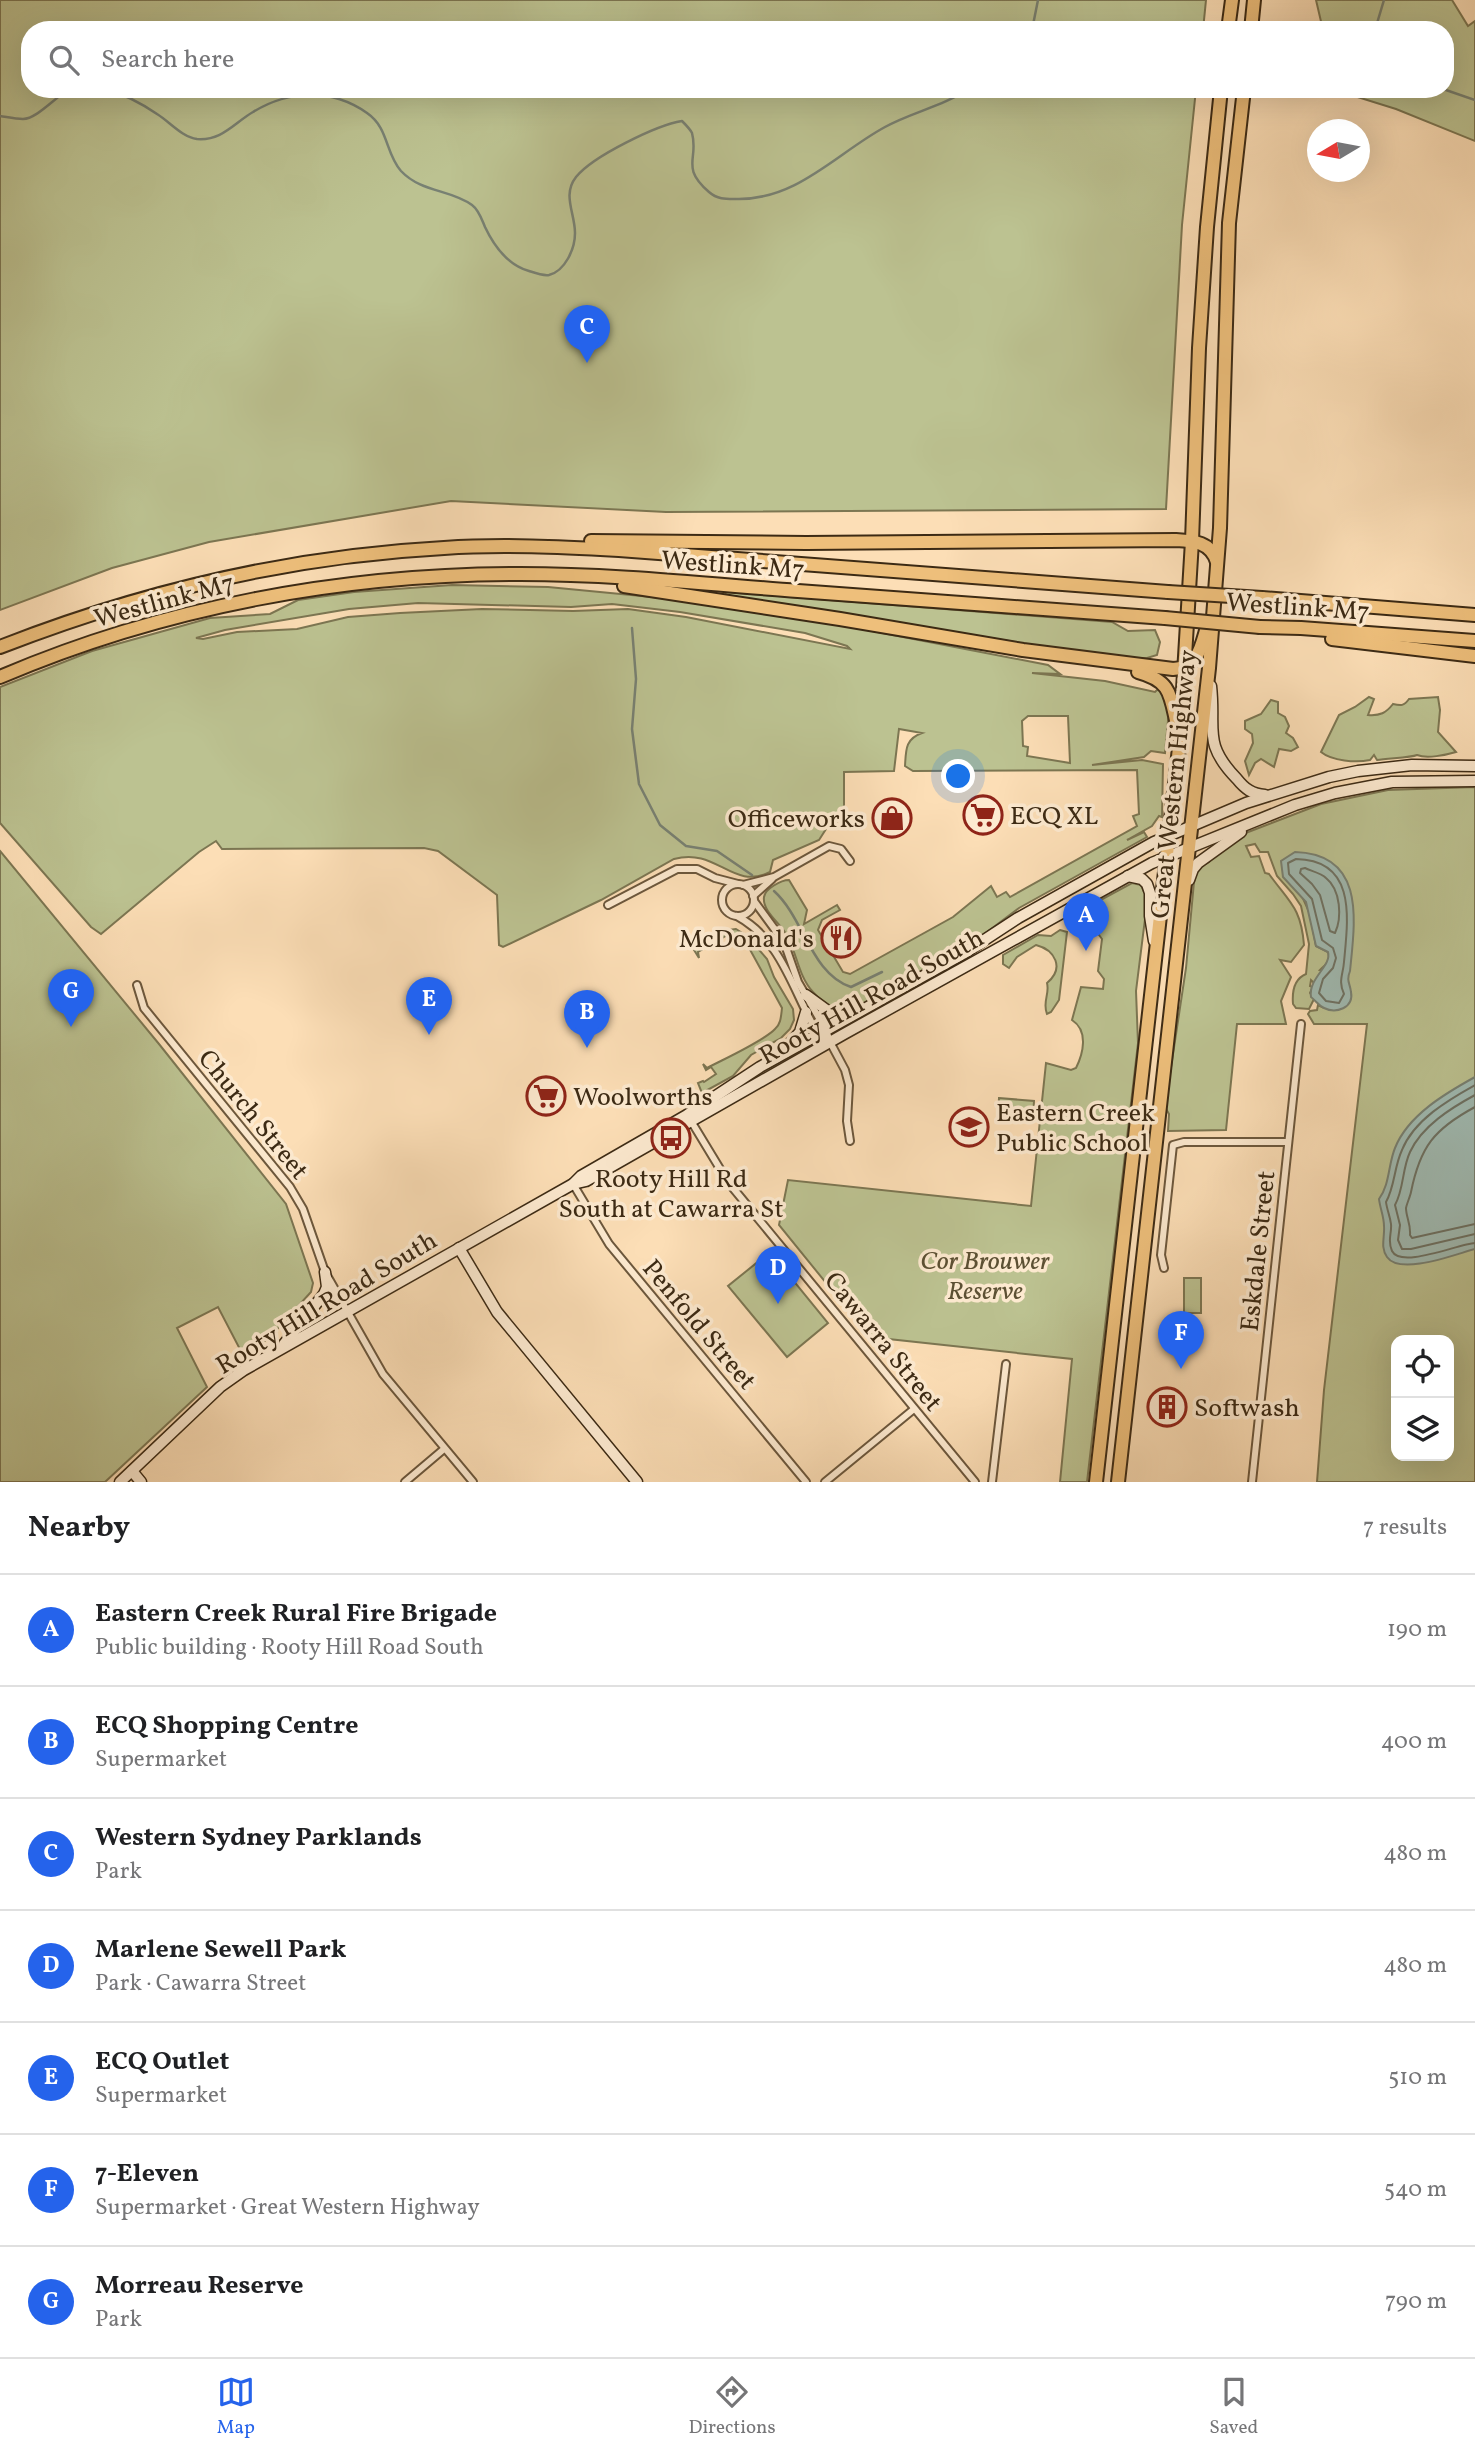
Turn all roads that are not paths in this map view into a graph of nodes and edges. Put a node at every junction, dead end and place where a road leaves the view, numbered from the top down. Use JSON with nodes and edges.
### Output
{"nodes":[{"id":1,"x":1231,"y":0,"type":"edge"},
{"id":2,"x":1254,"y":0,"type":"edge"},
{"id":3,"x":1229,"y":21,"type":"edge"},
{"id":4,"x":1252,"y":21,"type":"edge"},
{"id":5,"x":1220,"y":98,"type":"edge"},
{"id":6,"x":1243,"y":98,"type":"edge"},
{"id":7,"x":1193,"y":523,"type":"junction"},
{"id":8,"x":1030,"y":541,"type":"junction"},
{"id":9,"x":1192,"y":541,"type":"junction"},
{"id":10,"x":532,"y":546,"type":"junction"},
{"id":11,"x":1218,"y":568,"type":"junction"},
{"id":12,"x":575,"y":575,"type":"junction"},
{"id":13,"x":1214,"y":607,"type":"junction"},
{"id":14,"x":1475,"y":607,"type":"edge"},
{"id":15,"x":1444,"y":613,"type":"junction"},
{"id":16,"x":1475,"y":615,"type":"edge"},
{"id":17,"x":1289,"y":628,"type":"junction"},
{"id":18,"x":1475,"y":641,"type":"edge"},
{"id":19,"x":0,"y":647,"type":"edge"},
{"id":20,"x":1475,"y":656,"type":"edge"},
{"id":21,"x":1100,"y":662,"type":"junction"},
{"id":22,"x":1186,"y":667,"type":"junction"},
{"id":23,"x":1209,"y":668,"type":"junction"},
{"id":24,"x":0,"y":677,"type":"edge"},
{"id":25,"x":1180,"y":739,"type":"junction"},
{"id":26,"x":1475,"y":766,"type":"edge"},
{"id":27,"x":1475,"y":781,"type":"edge"},
{"id":28,"x":1269,"y":795,"type":"junction"},
{"id":29,"x":1259,"y":820,"type":"junction"},
{"id":30,"x":1193,"y":825,"type":"junction"},
{"id":31,"x":1169,"y":836,"type":"junction"},
{"id":32,"x":1190,"y":847,"type":"junction"},
{"id":33,"x":1166,"y":858,"type":"junction"},
{"id":34,"x":849,"y":861,"type":"dead end"},
{"id":35,"x":1128,"y":876,"type":"junction"},
{"id":36,"x":774,"y":877,"type":"junction"},
{"id":37,"x":715,"y":878,"type":"junction"},
{"id":38,"x":741,"y":885,"type":"junction"},
{"id":39,"x":723,"y":897,"type":"junction"},
{"id":40,"x":753,"y":899,"type":"junction"},
{"id":41,"x":608,"y":905,"type":"dead end"},
{"id":42,"x":1182,"y":906,"type":"junction"},
{"id":43,"x":737,"y":916,"type":"junction"},
{"id":44,"x":1155,"y":950,"type":"junction"},
{"id":45,"x":137,"y":985,"type":"dead end"},
{"id":46,"x":806,"y":995,"type":"junction"},
{"id":47,"x":806,"y":1012,"type":"junction"},
{"id":48,"x":849,"y":1016,"type":"junction"},
{"id":49,"x":1301,"y":1024,"type":"dead end"},
{"id":50,"x":822,"y":1032,"type":"junction"},
{"id":51,"x":830,"y":1042,"type":"junction"},
{"id":52,"x":777,"y":1058,"type":"junction"},
{"id":53,"x":689,"y":1118,"type":"junction"},
{"id":54,"x":850,"y":1141,"type":"dead end"},
{"id":55,"x":1288,"y":1142,"type":"junction"},
{"id":56,"x":573,"y":1184,"type":"junction"},
{"id":57,"x":459,"y":1248,"type":"junction"},
{"id":58,"x":1164,"y":1268,"type":"dead end"},
{"id":59,"x":325,"y":1272,"type":"junction"},
{"id":60,"x":347,"y":1311,"type":"junction"},
{"id":61,"x":279,"y":1349,"type":"junction"},
{"id":62,"x":1006,"y":1363,"type":"dead end"},
{"id":63,"x":914,"y":1409,"type":"junction"},
{"id":64,"x":444,"y":1449,"type":"junction"},
{"id":65,"x":132,"y":1471,"type":"junction"},
{"id":66,"x":120,"y":1482,"type":"edge"},
{"id":67,"x":141,"y":1482,"type":"edge"},
{"id":68,"x":405,"y":1482,"type":"edge"},
{"id":69,"x":473,"y":1482,"type":"edge"},
{"id":70,"x":637,"y":1482,"type":"edge"},
{"id":71,"x":806,"y":1482,"type":"edge"},
{"id":72,"x":825,"y":1482,"type":"edge"},
{"id":73,"x":975,"y":1482,"type":"edge"},
{"id":74,"x":992,"y":1482,"type":"edge"},
{"id":75,"x":1096,"y":1482,"type":"edge"},
{"id":76,"x":1118,"y":1482,"type":"edge"},
{"id":77,"x":1252,"y":1482,"type":"edge"}],
"edges":[{"from":1,"to":3,"type":"highway"},
{"from":2,"to":4,"type":"highway"},
{"from":5,"to":7,"type":"highway","name":"Great Western Highway"},
{"from":6,"to":11,"type":"highway","name":"Great Western Highway"},
{"from":7,"to":8,"type":"highway"},
{"from":7,"to":9,"type":"highway","name":"Great Western Highway"},
{"from":8,"to":9,"type":"highway"},
{"from":8,"to":10,"type":"highway"},
{"from":9,"to":11,"type":"highway"},
{"from":9,"to":22,"type":"highway","name":"Great Western Highway"},
{"from":10,"to":15,"type":"highway","name":"Westlink M7","bridge":true},
{"from":10,"to":19,"type":"highway","name":"Westlink M7"},
{"from":11,"to":13,"type":"highway","name":"Great Western Highway"},
{"from":12,"to":17,"type":"highway","name":"Westlink M7","bridge":true},
{"from":12,"to":21,"type":"highway"},
{"from":12,"to":24,"type":"highway","name":"Westlink M7"},
{"from":13,"to":22,"type":"highway"},
{"from":13,"to":23,"type":"highway","name":"Great Western Highway"},
{"from":14,"to":15,"type":"highway"},
{"from":15,"to":16,"type":"highway","name":"Westlink M7"},
{"from":17,"to":18,"type":"highway","name":"Westlink M7"},
{"from":17,"to":20,"type":"highway"},
{"from":21,"to":22,"type":"highway"},
{"from":21,"to":25,"type":"highway"},
{"from":22,"to":25,"type":"highway","name":"Great Western Highway"},
{"from":23,"to":28,"type":"main road"},
{"from":23,"to":30,"type":"highway","name":"Great Western Highway"},
{"from":25,"to":31,"type":"highway","name":"Great Western Highway"},
{"from":26,"to":28,"type":"main road","name":"Rooty Hill Road South"},
{"from":27,"to":29,"type":"main road"},
{"from":28,"to":30,"type":"main road","name":"Rooty Hill Road South"},
{"from":29,"to":32,"type":"main road","name":"Rooty Hill Road South"},
{"from":29,"to":42,"type":"main road"},
{"from":30,"to":31,"type":"main road","name":"Rooty Hill Road South"},
{"from":30,"to":32,"type":"highway","name":"Great Western Highway"},
{"from":31,"to":33,"type":"highway","name":"Great Western Highway"},
{"from":31,"to":48,"type":"main road","name":"Rooty Hill Road South"},
{"from":32,"to":33,"type":"main road","name":"Rooty Hill Road South"},
{"from":32,"to":42,"type":"highway","name":"Great Western Highway"},
{"from":33,"to":35,"type":"main road","name":"Rooty Hill Road South"},
{"from":33,"to":44,"type":"highway","name":"Great Western Highway"},
{"from":34,"to":36,"type":"street"},
{"from":35,"to":44,"type":"main road"},
{"from":35,"to":51,"type":"main road","name":"Rooty Hill Road South"},
{"from":36,"to":38,"type":"street"},
{"from":36,"to":40,"type":"street"},
{"from":37,"to":38,"type":"street"},
{"from":37,"to":39,"type":"street"},
{"from":37,"to":41,"type":"street"},
{"from":38,"to":39,"type":"street"},
{"from":38,"to":40,"type":"street"},
{"from":39,"to":43,"type":"street"},
{"from":40,"to":43,"type":"street"},
{"from":40,"to":46,"type":"street"},
{"from":42,"to":76,"type":"highway","name":"Great Western Highway"},
{"from":43,"to":47,"type":"street"},
{"from":44,"to":75,"type":"highway","name":"Great Western Highway"},
{"from":45,"to":59,"type":"street","name":"Church Street"},
{"from":46,"to":48,"type":"main road"},
{"from":46,"to":50,"type":"street"},
{"from":47,"to":50,"type":"street"},
{"from":47,"to":52,"type":"main road"},
{"from":48,"to":50,"type":"main road","name":"Rooty Hill Road South"},
{"from":49,"to":55,"type":"street","name":"Eskdale Street"},
{"from":50,"to":51,"type":"street"},
{"from":50,"to":52,"type":"main road","name":"Rooty Hill Road South"},
{"from":51,"to":53,"type":"main road","name":"Rooty Hill Road South"},
{"from":51,"to":54,"type":"street"},
{"from":52,"to":53,"type":"main road","name":"Rooty Hill Road South"},
{"from":53,"to":56,"type":"main road","name":"Rooty Hill Road South"},
{"from":53,"to":63,"type":"street","name":"Cawarra Street"},
{"from":55,"to":58,"type":"street"},
{"from":55,"to":77,"type":"street","name":"Eskdale Street"},
{"from":56,"to":57,"type":"main road","name":"Rooty Hill Road South"},
{"from":56,"to":71,"type":"street","name":"Penfold Street"},
{"from":57,"to":60,"type":"main road","name":"Rooty Hill Road South"},
{"from":57,"to":70,"type":"main road"},
{"from":59,"to":60,"type":"street","name":"Church Street"},
{"from":59,"to":61,"type":"main road"},
{"from":60,"to":61,"type":"main road","name":"Rooty Hill Road South"},
{"from":60,"to":64,"type":"street","name":"Church Street"},
{"from":61,"to":65,"type":"main road","name":"Rooty Hill Road South"},
{"from":62,"to":74,"type":"street"},
{"from":63,"to":72,"type":"street"},
{"from":63,"to":73,"type":"street","name":"Cawarra Street"},
{"from":64,"to":68,"type":"street"},
{"from":64,"to":69,"type":"street","name":"Church Street"},
{"from":65,"to":66,"type":"main road","name":"Rooty Hill Road South"},
{"from":65,"to":67,"type":"main road"}]}
